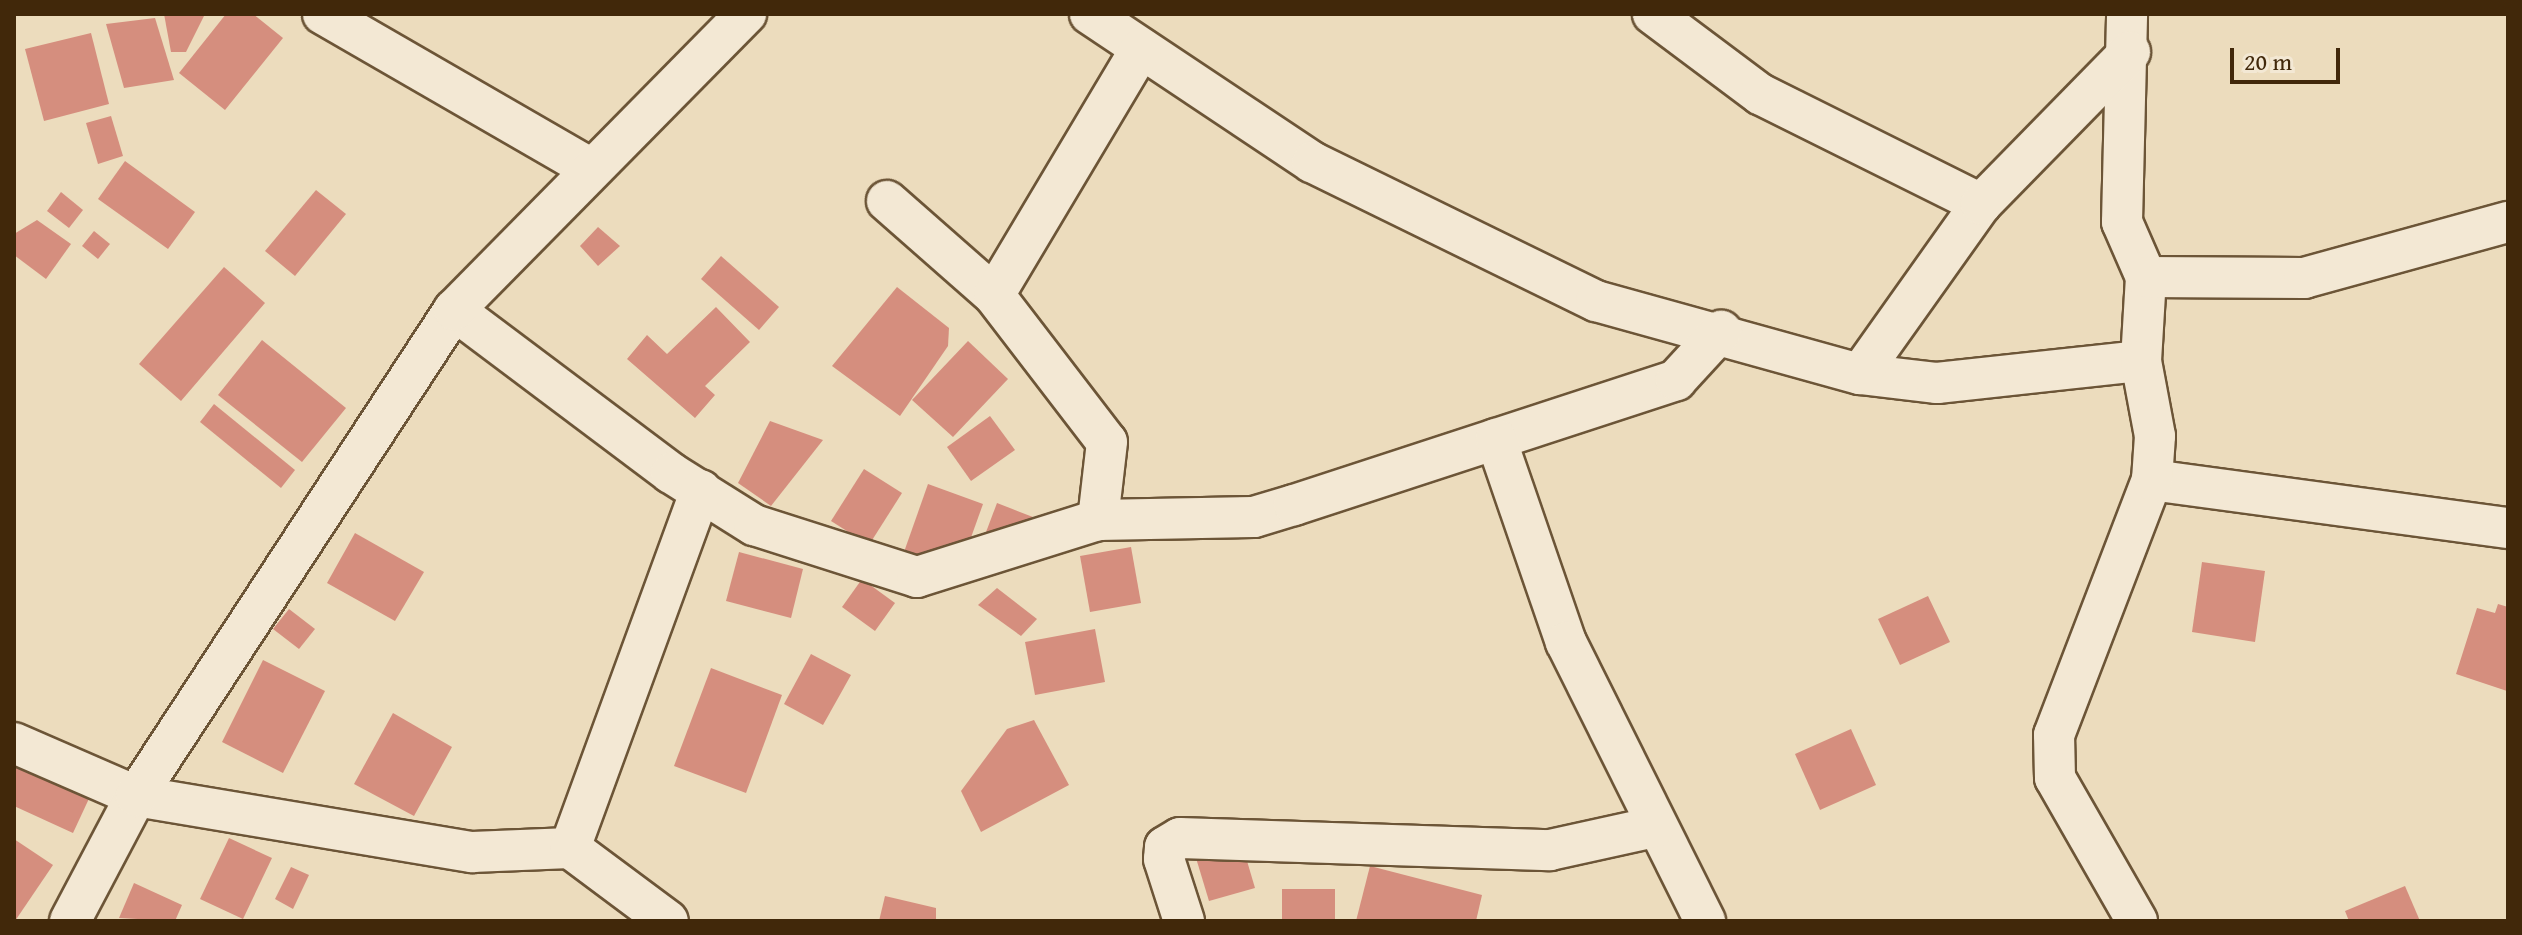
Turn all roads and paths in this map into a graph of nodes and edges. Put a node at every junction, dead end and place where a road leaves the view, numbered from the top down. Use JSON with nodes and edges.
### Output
{"nodes":[{"id":1,"x":323,"y":14,"type":"edge"},
{"id":2,"x":746,"y":14,"type":"edge"},
{"id":3,"x":1090,"y":14,"type":"edge"},
{"id":4,"x":1653,"y":14,"type":"edge"},
{"id":5,"x":2129,"y":33,"type":"edge"},
{"id":6,"x":1141,"y":48,"type":"junction"},
{"id":7,"x":591,"y":169,"type":"junction"},
{"id":8,"x":887,"y":201,"type":"dead end"},
{"id":9,"x":1981,"y":204,"type":"junction"},
{"id":10,"x":2508,"y":222,"type":"edge"},
{"id":11,"x":2146,"y":277,"type":"junction"},
{"id":12,"x":994,"y":295,"type":"junction"},
{"id":13,"x":454,"y":310,"type":"junction"},
{"id":14,"x":1721,"y":331,"type":"junction"},
{"id":15,"x":2141,"y":361,"type":"junction"},
{"id":16,"x":1860,"y":374,"type":"junction"},
{"id":17,"x":1496,"y":439,"type":"junction"},
{"id":18,"x":2152,"y":480,"type":"junction"},
{"id":19,"x":701,"y":490,"type":"junction"},
{"id":20,"x":1098,"y":520,"type":"junction"},
{"id":21,"x":2508,"y":528,"type":"edge"},
{"id":22,"x":14,"y":743,"type":"edge"},
{"id":23,"x":136,"y":796,"type":"junction"},
{"id":24,"x":1655,"y":827,"type":"junction"},
{"id":25,"x":570,"y":848,"type":"junction"},
{"id":26,"x":70,"y":921,"type":"edge"},
{"id":27,"x":668,"y":921,"type":"edge"},
{"id":28,"x":1184,"y":921,"type":"edge"},
{"id":29,"x":1705,"y":921,"type":"edge"},
{"id":30,"x":2137,"y":921,"type":"edge"}],
"edges":[{"from":1,"to":7,"type":"street"},
{"from":2,"to":7,"type":"street"},
{"from":3,"to":6,"type":"street"},
{"from":4,"to":9,"type":"street"},
{"from":5,"to":9,"type":"street"},
{"from":5,"to":11,"type":"street"},
{"from":6,"to":12,"type":"street"},
{"from":6,"to":14,"type":"street"},
{"from":7,"to":13,"type":"street"},
{"from":8,"to":12,"type":"street"},
{"from":9,"to":16,"type":"street"},
{"from":10,"to":11,"type":"street"},
{"from":11,"to":15,"type":"street"},
{"from":12,"to":20,"type":"street"},
{"from":13,"to":19,"type":"street"},
{"from":13,"to":23,"type":"street"},
{"from":14,"to":16,"type":"street"},
{"from":14,"to":17,"type":"street"},
{"from":15,"to":16,"type":"street"},
{"from":15,"to":18,"type":"street"},
{"from":17,"to":20,"type":"street"},
{"from":17,"to":24,"type":"street"},
{"from":18,"to":21,"type":"street"},
{"from":18,"to":30,"type":"street"},
{"from":19,"to":20,"type":"street"},
{"from":19,"to":25,"type":"street"},
{"from":22,"to":23,"type":"street"},
{"from":23,"to":25,"type":"street"},
{"from":23,"to":26,"type":"street"},
{"from":24,"to":28,"type":"street"},
{"from":24,"to":29,"type":"street"},
{"from":25,"to":27,"type":"street"}]}
